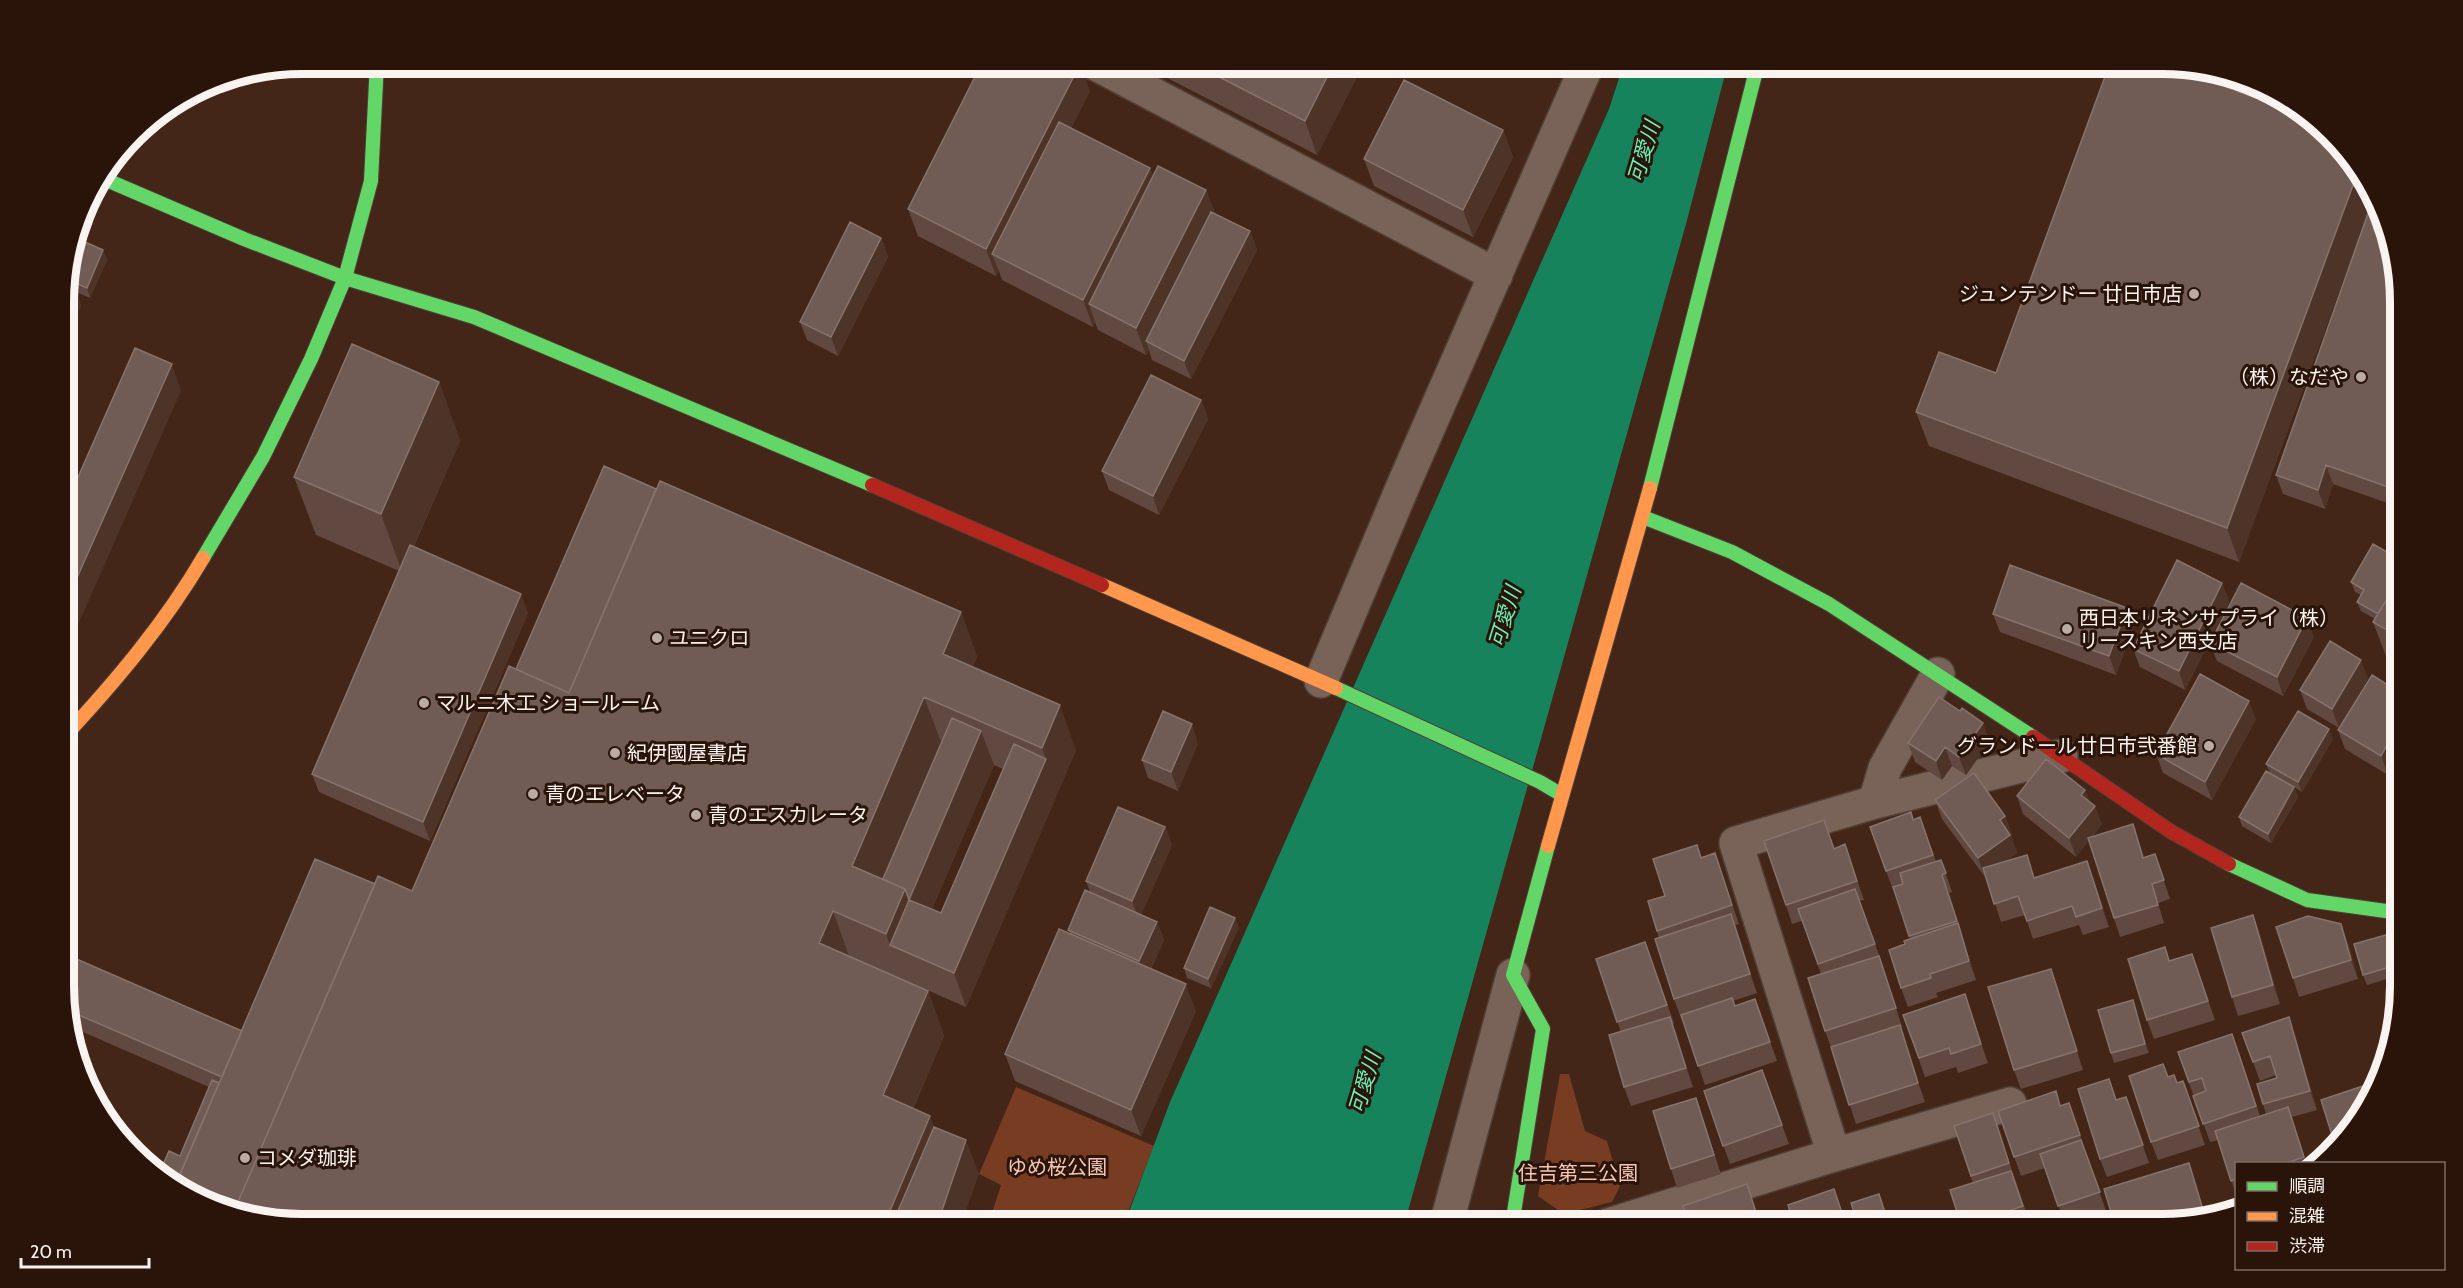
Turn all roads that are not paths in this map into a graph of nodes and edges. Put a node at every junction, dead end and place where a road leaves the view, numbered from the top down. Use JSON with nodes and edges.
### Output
{"nodes":[{"id":1,"x":376,"y":74,"type":"edge"},
{"id":2,"x":1115,"y":74,"type":"edge"},
{"id":3,"x":1583,"y":74,"type":"edge"},
{"id":4,"x":1755,"y":74,"type":"edge"},
{"id":5,"x":108,"y":181,"type":"edge"},
{"id":6,"x":1496,"y":275,"type":"junction"},
{"id":7,"x":345,"y":278,"type":"junction"},
{"id":8,"x":1643,"y":517,"type":"junction"},
{"id":9,"x":1938,"y":674,"type":"junction"},
{"id":10,"x":1333,"y":686,"type":"junction"},
{"id":11,"x":74,"y":726,"type":"edge"},
{"id":12,"x":2061,"y":756,"type":"junction"},
{"id":13,"x":1562,"y":795,"type":"junction"},
{"id":14,"x":1875,"y":802,"type":"junction"},
{"id":15,"x":2390,"y":912,"type":"edge"},
{"id":16,"x":1513,"y":975,"type":"junction"},
{"id":17,"x":2010,"y":1104,"type":"edge"},
{"id":18,"x":1834,"y":1155,"type":"junction"},
{"id":19,"x":1449,"y":1214,"type":"edge"},
{"id":20,"x":1514,"y":1214,"type":"edge"},
{"id":21,"x":1644,"y":1214,"type":"edge"}],
"edges":[{"from":1,"to":7,"type":"street"},
{"from":2,"to":6,"type":"street"},
{"from":3,"to":6,"type":"street"},
{"from":4,"to":8,"type":"street"},
{"from":5,"to":7,"type":"street"},
{"from":6,"to":10,"type":"street"},
{"from":7,"to":10,"type":"street"},
{"from":7,"to":11,"type":"street"},
{"from":8,"to":9,"type":"street"},
{"from":8,"to":13,"type":"street"},
{"from":9,"to":12,"type":"street"},
{"from":9,"to":14,"type":"street"},
{"from":10,"to":13,"type":"street"},
{"from":12,"to":14,"type":"street"},
{"from":12,"to":15,"type":"street"},
{"from":13,"to":16,"type":"street"},
{"from":14,"to":18,"type":"street"},
{"from":16,"to":19,"type":"street"},
{"from":16,"to":20,"type":"street"},
{"from":17,"to":18,"type":"street"},
{"from":18,"to":21,"type":"street"}]}
